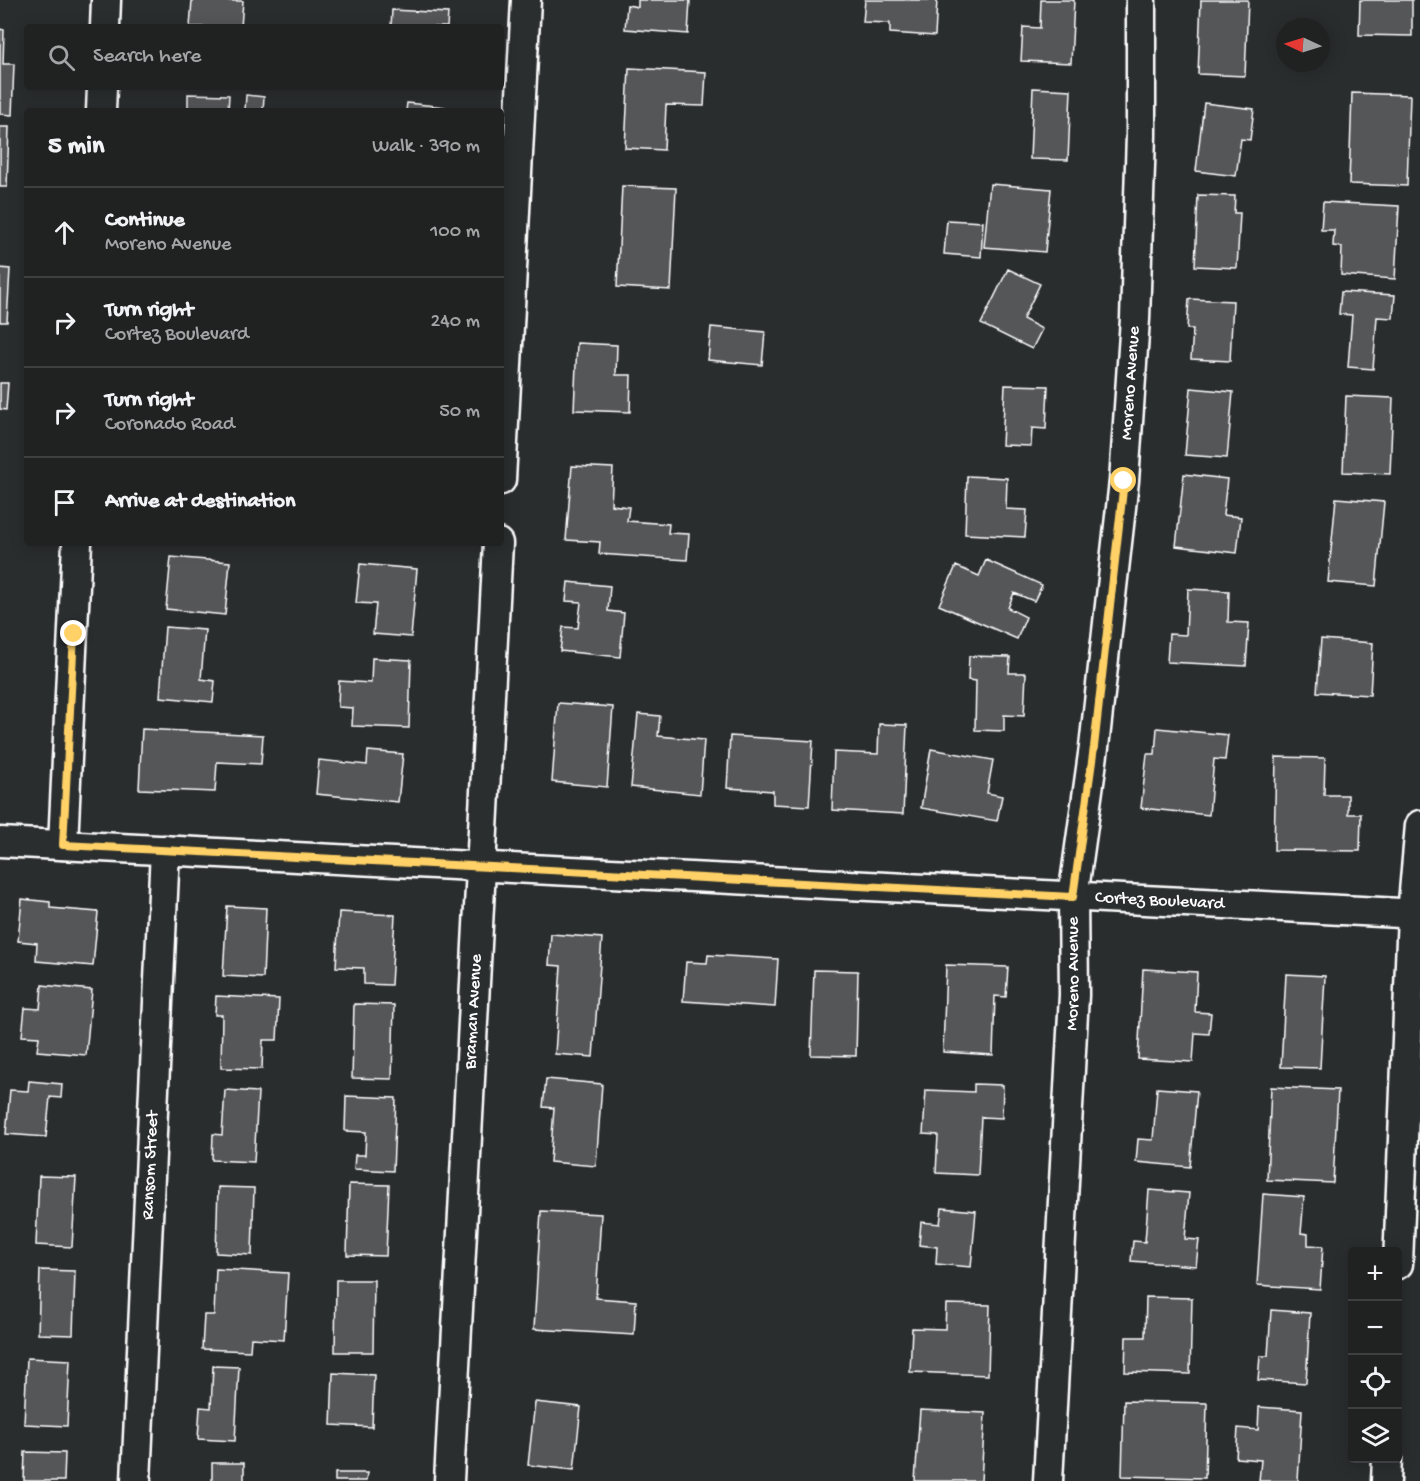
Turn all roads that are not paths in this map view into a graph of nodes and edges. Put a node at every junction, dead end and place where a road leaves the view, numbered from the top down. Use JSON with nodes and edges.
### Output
{"nodes":[{"id":1,"x":106,"y":0,"type":"edge"},
{"id":2,"x":526,"y":0,"type":"edge"},
{"id":3,"x":1141,"y":0,"type":"edge"},
{"id":4,"x":105,"y":24,"type":"edge"},
{"id":5,"x":102,"y":90,"type":"edge"},
{"id":6,"x":101,"y":108,"type":"edge"},
{"id":7,"x":504,"y":422,"type":"edge"},
{"id":8,"x":77,"y":546,"type":"edge"},
{"id":9,"x":498,"y":546,"type":"edge"},
{"id":10,"x":1420,"y":825,"type":"edge"},
{"id":11,"x":0,"y":842,"type":"edge"},
{"id":12,"x":63,"y":845,"type":"junction"},
{"id":13,"x":165,"y":850,"type":"junction"},
{"id":14,"x":482,"y":865,"type":"junction"},
{"id":15,"x":1073,"y":897,"type":"junction"},
{"id":16,"x":1416,"y":914,"type":"edge"},
{"id":17,"x":1399,"y":1247,"type":"edge"},
{"id":18,"x":1387,"y":1463,"type":"edge"},
{"id":19,"x":136,"y":1481,"type":"edge"},
{"id":20,"x":449,"y":1481,"type":"edge"},
{"id":21,"x":1048,"y":1481,"type":"edge"},
{"id":22,"x":1386,"y":1481,"type":"edge"}],
"edges":[{"from":1,"to":4,"type":"street"},
{"from":2,"to":7,"type":"street"},
{"from":3,"to":15,"type":"street","name":"Moreno Avenue"},
{"from":5,"to":6,"type":"street"},
{"from":8,"to":12,"type":"street"},
{"from":9,"to":14,"type":"street","name":"Braman Avenue"},
{"from":10,"to":16,"type":"street"},
{"from":11,"to":12,"type":"street","name":"Cortez Boulevard"},
{"from":12,"to":13,"type":"street","name":"Cortez Boulevard"},
{"from":13,"to":14,"type":"street","name":"Cortez Boulevard"},
{"from":13,"to":19,"type":"street","name":"Ransom Street"},
{"from":14,"to":15,"type":"street","name":"Cortez Boulevard"},
{"from":14,"to":20,"type":"street","name":"Braman Avenue"},
{"from":15,"to":16,"type":"street","name":"Cortez Boulevard"},
{"from":15,"to":21,"type":"street","name":"Moreno Avenue"},
{"from":16,"to":17,"type":"street"},
{"from":18,"to":22,"type":"street"}]}
